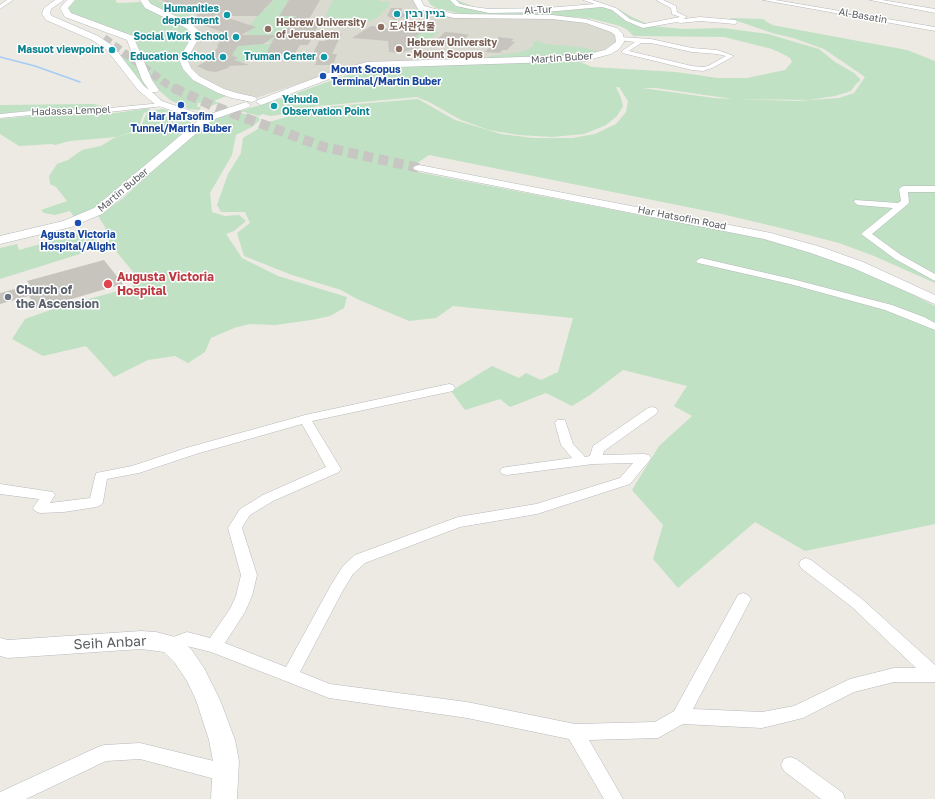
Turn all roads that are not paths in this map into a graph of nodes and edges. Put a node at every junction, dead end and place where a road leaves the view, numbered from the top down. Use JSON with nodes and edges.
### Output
{"nodes":[{"id":1,"x":10,"y":0,"type":"edge"},
{"id":2,"x":60,"y":0,"type":"edge"},
{"id":3,"x":69,"y":0,"type":"edge"},
{"id":4,"x":144,"y":0,"type":"edge"},
{"id":5,"x":417,"y":0,"type":"edge"},
{"id":6,"x":453,"y":0,"type":"edge"},
{"id":7,"x":586,"y":0,"type":"edge"},
{"id":8,"x":659,"y":0,"type":"edge"},
{"id":9,"x":766,"y":0,"type":"edge"},
{"id":10,"x":873,"y":0,"type":"edge"},
{"id":11,"x":450,"y":6,"type":"dead end"},
{"id":12,"x":604,"y":6,"type":"junction"},
{"id":13,"x":0,"y":8,"type":"edge"},
{"id":14,"x":935,"y":11,"type":"edge"},
{"id":15,"x":468,"y":14,"type":"dead end"},
{"id":16,"x":677,"y":20,"type":"junction"},
{"id":17,"x":735,"y":22,"type":"dead end"},
{"id":18,"x":935,"y":29,"type":"edge"},
{"id":19,"x":120,"y":37,"type":"tunnel mouth"},
{"id":20,"x":104,"y":38,"type":"tunnel mouth"},
{"id":21,"x":620,"y":39,"type":"junction"},
{"id":22,"x":639,"y":40,"type":"junction"},
{"id":23,"x":152,"y":98,"type":"junction"},
{"id":24,"x":248,"y":101,"type":"junction"},
{"id":25,"x":162,"y":105,"type":"junction"},
{"id":26,"x":142,"y":106,"type":"junction"},
{"id":27,"x":223,"y":109,"type":"junction"},
{"id":28,"x":0,"y":116,"type":"edge"},
{"id":29,"x":199,"y":117,"type":"junction"},
{"id":30,"x":431,"y":162,"type":"tunnel mouth"},
{"id":31,"x":419,"y":168,"type":"tunnel mouth"},
{"id":32,"x":935,"y":189,"type":"edge"},
{"id":33,"x":858,"y":202,"type":"dead end"},
{"id":34,"x":900,"y":206,"type":"junction"},
{"id":35,"x":0,"y":240,"type":"edge"},
{"id":36,"x":701,"y":261,"type":"dead end"},
{"id":37,"x":935,"y":278,"type":"edge"},
{"id":38,"x":935,"y":291,"type":"edge"},
{"id":39,"x":935,"y":300,"type":"edge"},
{"id":40,"x":935,"y":327,"type":"edge"},
{"id":41,"x":449,"y":388,"type":"dead end"},
{"id":42,"x":652,"y":410,"type":"dead end"},
{"id":43,"x":305,"y":420,"type":"junction"},
{"id":44,"x":561,"y":422,"type":"dead end"},
{"id":45,"x":590,"y":461,"type":"junction"},
{"id":46,"x":507,"y":471,"type":"dead end"},
{"id":47,"x":0,"y":489,"type":"edge"},
{"id":48,"x":806,"y":564,"type":"dead end"},
{"id":49,"x":743,"y":599,"type":"dead end"},
{"id":50,"x":171,"y":645,"type":"junction"},
{"id":51,"x":214,"y":646,"type":"junction"},
{"id":52,"x":0,"y":647,"type":"edge"},
{"id":53,"x":290,"y":675,"type":"junction"},
{"id":54,"x":935,"y":675,"type":"edge"},
{"id":55,"x":680,"y":716,"type":"junction"},
{"id":56,"x":575,"y":732,"type":"junction"},
{"id":57,"x":790,"y":765,"type":"dead end"},
{"id":58,"x":226,"y":773,"type":"junction"},
{"id":59,"x":6,"y":799,"type":"edge"},
{"id":60,"x":224,"y":799,"type":"edge"},
{"id":61,"x":614,"y":799,"type":"edge"},
{"id":62,"x":836,"y":799,"type":"edge"}],
"edges":[{"from":1,"to":13,"type":"street"},
{"from":2,"to":20,"type":"main road"},
{"from":2,"to":23,"type":"main road"},
{"from":3,"to":19,"type":"main road"},
{"from":3,"to":29,"type":"main road"},
{"from":4,"to":24,"type":"main road"},
{"from":5,"to":21,"type":"main road"},
{"from":6,"to":12,"type":"street","name":"Al-Tur"},
{"from":7,"to":12,"type":"street"},
{"from":8,"to":16,"type":"street"},
{"from":9,"to":18,"type":"street","name":"Al-Basatin"},
{"from":10,"to":14,"type":"street"},
{"from":11,"to":15,"type":"street"},
{"from":12,"to":16,"type":"street"},
{"from":16,"to":17,"type":"street"},
{"from":21,"to":22,"type":"street"},
{"from":21,"to":24,"type":"main road","name":"Martin Buber"},
{"from":22,"to":22,"type":"street"},
{"from":23,"to":25,"type":"main road"},
{"from":23,"to":26,"type":"street"},
{"from":24,"to":27,"type":"main road","name":"Martin Buber"},
{"from":24,"to":29,"type":"main road","name":"Martin Buber"},
{"from":25,"to":26,"type":"street","name":"Hadassa Lempel"},
{"from":25,"to":29,"type":"main road"},
{"from":26,"to":28,"type":"street","name":"Hadassa Lempel"},
{"from":27,"to":29,"type":"main road","name":"Martin Buber"},
{"from":27,"to":29,"type":"main road"},
{"from":29,"to":35,"type":"main road","name":"Martin Buber"},
{"from":30,"to":38,"type":"main road","name":"Har Hatsofim Road"},
{"from":31,"to":39,"type":"main road","name":"Har Hatsofim Road"},
{"from":32,"to":34,"type":"street"},
{"from":33,"to":34,"type":"street"},
{"from":34,"to":37,"type":"street"},
{"from":36,"to":40,"type":"street"},
{"from":41,"to":43,"type":"street"},
{"from":42,"to":45,"type":"street"},
{"from":43,"to":47,"type":"street"},
{"from":43,"to":51,"type":"street"},
{"from":44,"to":45,"type":"street"},
{"from":45,"to":46,"type":"street"},
{"from":45,"to":53,"type":"street"},
{"from":48,"to":54,"type":"street"},
{"from":49,"to":55,"type":"street"},
{"from":50,"to":51,"type":"street"},
{"from":50,"to":52,"type":"main road","name":"Seih Anbar"},
{"from":50,"to":58,"type":"main road"},
{"from":51,"to":53,"type":"street"},
{"from":53,"to":56,"type":"street"},
{"from":54,"to":55,"type":"street"},
{"from":55,"to":56,"type":"street"},
{"from":56,"to":61,"type":"street"},
{"from":57,"to":62,"type":"street"},
{"from":58,"to":59,"type":"street"},
{"from":58,"to":60,"type":"main road"}]}
